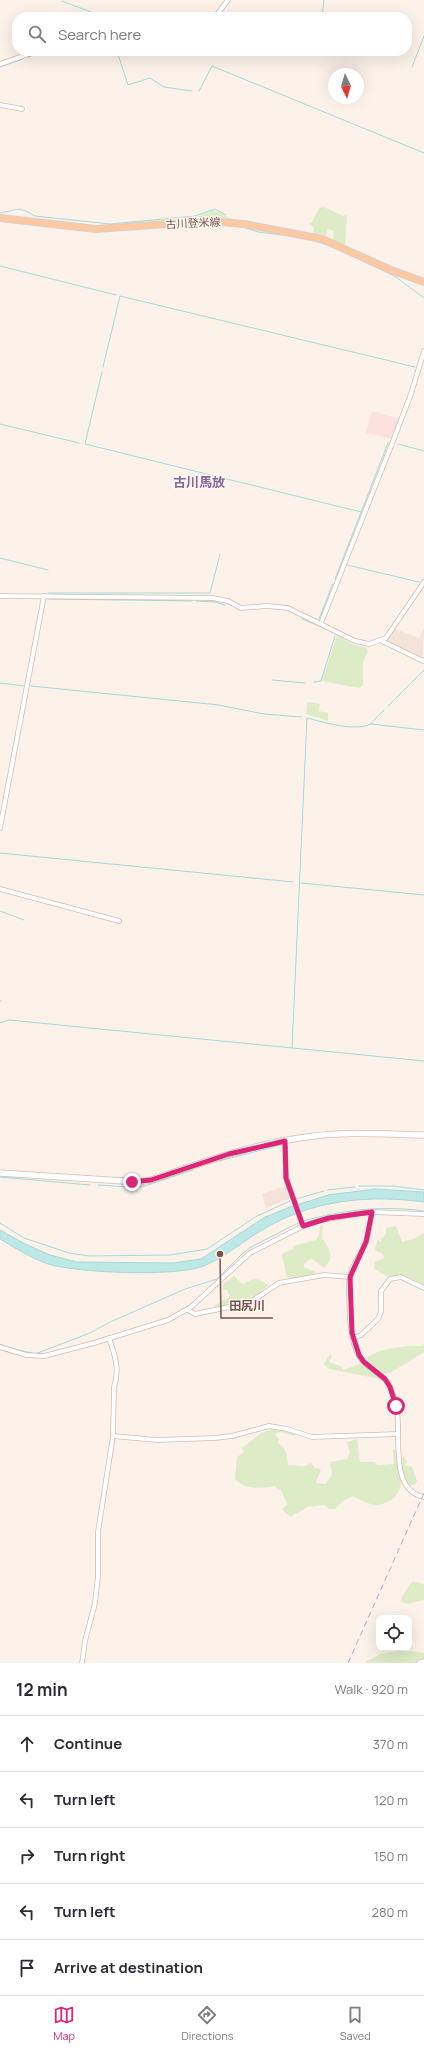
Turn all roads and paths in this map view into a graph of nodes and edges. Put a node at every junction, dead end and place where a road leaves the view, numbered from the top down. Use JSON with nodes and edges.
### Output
{"nodes":[{"id":1,"x":228,"y":0,"type":"edge"},
{"id":2,"x":219,"y":12,"type":"edge"},
{"id":3,"x":23,"y":56,"type":"edge"},
{"id":4,"x":0,"y":64,"type":"edge"},
{"id":5,"x":0,"y":105,"type":"edge"},
{"id":6,"x":22,"y":109,"type":"dead end"},
{"id":7,"x":0,"y":218,"type":"edge"},
{"id":8,"x":424,"y":282,"type":"edge"},
{"id":9,"x":424,"y":351,"type":"edge"},
{"id":10,"x":424,"y":582,"type":"edge"},
{"id":11,"x":0,"y":596,"type":"edge"},
{"id":12,"x":44,"y":596,"type":"junction"},
{"id":13,"x":321,"y":623,"type":"junction"},
{"id":14,"x":382,"y":640,"type":"junction"},
{"id":15,"x":424,"y":660,"type":"edge"},
{"id":16,"x":0,"y":828,"type":"edge"},
{"id":17,"x":0,"y":889,"type":"edge"},
{"id":18,"x":118,"y":921,"type":"dead end"},
{"id":19,"x":424,"y":1135,"type":"edge"},
{"id":20,"x":285,"y":1141,"type":"junction"},
{"id":21,"x":0,"y":1173,"type":"edge"},
{"id":22,"x":372,"y":1212,"type":"junction"},
{"id":23,"x":424,"y":1214,"type":"edge"},
{"id":24,"x":303,"y":1226,"type":"junction"},
{"id":25,"x":350,"y":1277,"type":"junction"},
{"id":26,"x":424,"y":1288,"type":"edge"},
{"id":27,"x":188,"y":1310,"type":"junction"},
{"id":28,"x":109,"y":1338,"type":"junction"},
{"id":29,"x":353,"y":1338,"type":"junction"},
{"id":30,"x":0,"y":1347,"type":"edge"},
{"id":31,"x":398,"y":1434,"type":"junction"},
{"id":32,"x":113,"y":1436,"type":"junction"},
{"id":33,"x":424,"y":1497,"type":"edge"},
{"id":34,"x":424,"y":1662,"type":"edge"},
{"id":35,"x":82,"y":1663,"type":"edge"},
{"id":36,"x":420,"y":1663,"type":"edge"}],
"edges":[{"from":1,"to":2,"type":"street"},
{"from":3,"to":4,"type":"street"},
{"from":5,"to":6,"type":"street"},
{"from":7,"to":8,"type":"main road","name":"古川登米線"},
{"from":9,"to":13,"type":"street"},
{"from":10,"to":14,"type":"street"},
{"from":11,"to":12,"type":"street"},
{"from":12,"to":13,"type":"street"},
{"from":12,"to":16,"type":"street"},
{"from":13,"to":14,"type":"street"},
{"from":14,"to":15,"type":"street"},
{"from":17,"to":18,"type":"street"},
{"from":19,"to":20,"type":"street"},
{"from":20,"to":21,"type":"street"},
{"from":20,"to":24,"type":"street"},
{"from":22,"to":23,"type":"street"},
{"from":22,"to":24,"type":"street"},
{"from":22,"to":25,"type":"street"},
{"from":24,"to":27,"type":"street"},
{"from":25,"to":27,"type":"street"},
{"from":25,"to":29,"type":"street"},
{"from":26,"to":29,"type":"street"},
{"from":27,"to":28,"type":"street"},
{"from":28,"to":30,"type":"street"},
{"from":28,"to":32,"type":"street"},
{"from":29,"to":31,"type":"street"},
{"from":31,"to":32,"type":"street"},
{"from":31,"to":33,"type":"street"},
{"from":32,"to":35,"type":"street"},
{"from":34,"to":36,"type":"street"}]}
